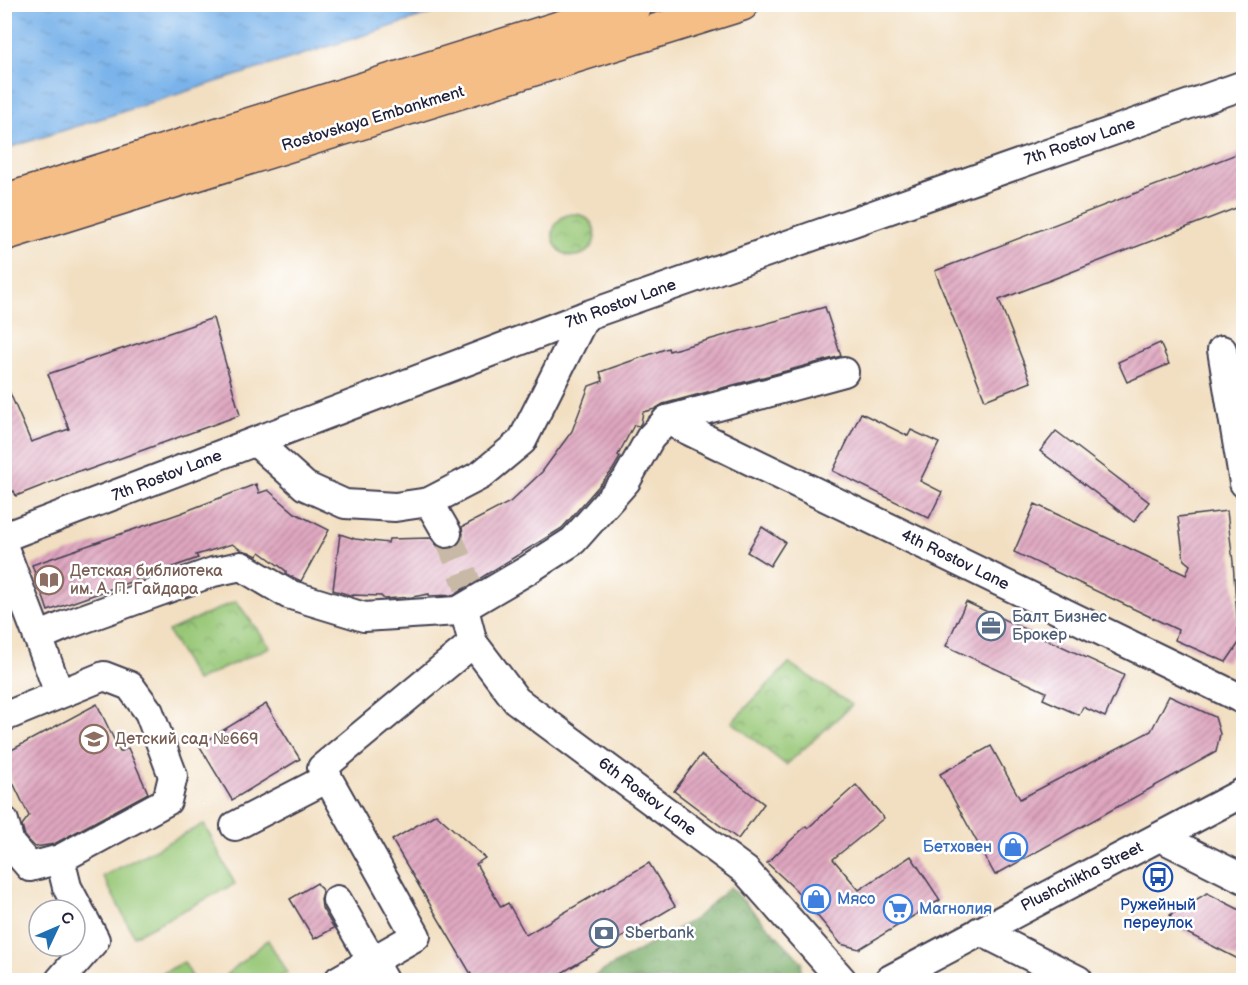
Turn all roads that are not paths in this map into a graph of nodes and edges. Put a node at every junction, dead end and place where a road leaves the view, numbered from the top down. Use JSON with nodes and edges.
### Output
{"nodes":[{"id":1,"x":636,"y":4,"type":"edge"},
{"id":2,"x":742,"y":4,"type":"edge"},
{"id":3,"x":1244,"y":85,"type":"edge"},
{"id":4,"x":4,"y":201,"type":"edge"},
{"id":5,"x":4,"y":234,"type":"edge"},
{"id":6,"x":585,"y":316,"type":"junction"},
{"id":7,"x":1221,"y":350,"type":"dead end"},
{"id":8,"x":844,"y":372,"type":"dead end"},
{"id":9,"x":667,"y":420,"type":"junction"},
{"id":10,"x":256,"y":442,"type":"junction"},
{"id":11,"x":1244,"y":483,"type":"edge"},
{"id":12,"x":429,"y":502,"type":"junction"},
{"id":13,"x":447,"y":533,"type":"tunnel mouth"},
{"id":14,"x":4,"y":537,"type":"edge"},
{"id":15,"x":4,"y":548,"type":"edge"},
{"id":16,"x":468,"y":599,"type":"junction"},
{"id":17,"x":38,"y":637,"type":"junction"},
{"id":18,"x":473,"y":643,"type":"junction"},
{"id":19,"x":59,"y":693,"type":"junction"},
{"id":20,"x":1244,"y":700,"type":"edge"},
{"id":21,"x":4,"y":717,"type":"edge"},
{"id":22,"x":328,"y":778,"type":"junction"},
{"id":23,"x":1244,"y":792,"type":"edge"},
{"id":24,"x":4,"y":821,"type":"edge"},
{"id":25,"x":235,"y":826,"type":"dead end"},
{"id":26,"x":1160,"y":837,"type":"junction"},
{"id":27,"x":60,"y":859,"type":"junction"},
{"id":28,"x":1244,"y":879,"type":"edge"},
{"id":29,"x":337,"y":900,"type":"dead end"},
{"id":30,"x":980,"y":931,"type":"junction"},
{"id":31,"x":378,"y":971,"type":"edge"},
{"id":32,"x":60,"y":981,"type":"edge"},
{"id":33,"x":339,"y":981,"type":"edge"},
{"id":34,"x":842,"y":981,"type":"edge"},
{"id":35,"x":889,"y":981,"type":"edge"},
{"id":36,"x":1078,"y":981,"type":"edge"}],
"edges":[{"from":1,"to":4,"type":"main road","name":"Rostovskaya Embankment"},
{"from":2,"to":5,"type":"main road","name":"Rostovskaya Embankment"},
{"from":3,"to":6,"type":"street","name":"7th Rostov Lane"},
{"from":6,"to":10,"type":"street","name":"7th Rostov Lane"},
{"from":6,"to":12,"type":"street"},
{"from":7,"to":11,"type":"street"},
{"from":8,"to":9,"type":"street"},
{"from":9,"to":16,"type":"street"},
{"from":9,"to":20,"type":"street","name":"4th Rostov Lane"},
{"from":10,"to":12,"type":"street"},
{"from":10,"to":14,"type":"street","name":"7th Rostov Lane"},
{"from":12,"to":13,"type":"street"},
{"from":15,"to":17,"type":"street"},
{"from":16,"to":17,"type":"street"},
{"from":16,"to":18,"type":"street","name":"6th Rostov Lane"},
{"from":17,"to":19,"type":"street"},
{"from":18,"to":22,"type":"street"},
{"from":18,"to":34,"type":"street","name":"6th Rostov Lane"},
{"from":19,"to":21,"type":"street"},
{"from":19,"to":27,"type":"street"},
{"from":22,"to":25,"type":"street"},
{"from":22,"to":31,"type":"street"},
{"from":23,"to":26,"type":"street","name":"Plushchikha Street"},
{"from":24,"to":27,"type":"street"},
{"from":26,"to":28,"type":"street"},
{"from":26,"to":30,"type":"street","name":"Plushchikha Street"},
{"from":27,"to":32,"type":"street"},
{"from":29,"to":31,"type":"street"},
{"from":30,"to":35,"type":"street","name":"Plushchikha Street"},
{"from":30,"to":36,"type":"street"},
{"from":31,"to":33,"type":"street"}]}
